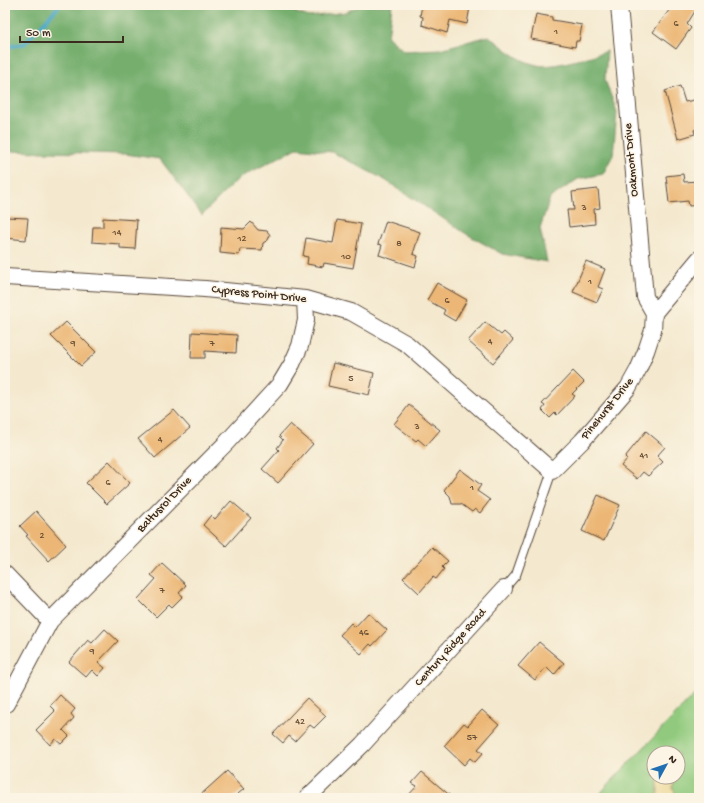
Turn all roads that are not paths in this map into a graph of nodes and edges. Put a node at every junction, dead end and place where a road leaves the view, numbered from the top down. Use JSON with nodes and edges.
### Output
{"nodes":[{"id":1,"x":619,"y":5,"type":"edge"},
{"id":2,"x":699,"y":258,"type":"edge"},
{"id":3,"x":5,"y":277,"type":"edge"},
{"id":4,"x":304,"y":299,"type":"junction"},
{"id":5,"x":654,"y":313,"type":"junction"},
{"id":6,"x":552,"y":471,"type":"junction"},
{"id":7,"x":5,"y":574,"type":"edge"},
{"id":8,"x":504,"y":589,"type":"joint"},
{"id":9,"x":50,"y":621,"type":"junction"},
{"id":10,"x":6,"y":704,"type":"dead end"},
{"id":11,"x":307,"y":798,"type":"edge"}],
"edges":[{"from":1,"to":5,"type":"street","name":"Oakmont Drive"},
{"from":2,"to":5,"type":"street"},
{"from":3,"to":4,"type":"street","name":"Cypress Point Drive"},
{"from":4,"to":6,"type":"street","name":"Cypress Point Drive"},
{"from":4,"to":9,"type":"street","name":"Baltusrol Drive"},
{"from":5,"to":6,"type":"street","name":"Pinehurst Drive"},
{"from":6,"to":8,"type":"lane","name":"Century Ridge Road"},
{"from":7,"to":9,"type":"street"},
{"from":8,"to":11,"type":"street","name":"Century Ridge Road"},
{"from":9,"to":10,"type":"street","name":"Baltusrol Drive"}]}
